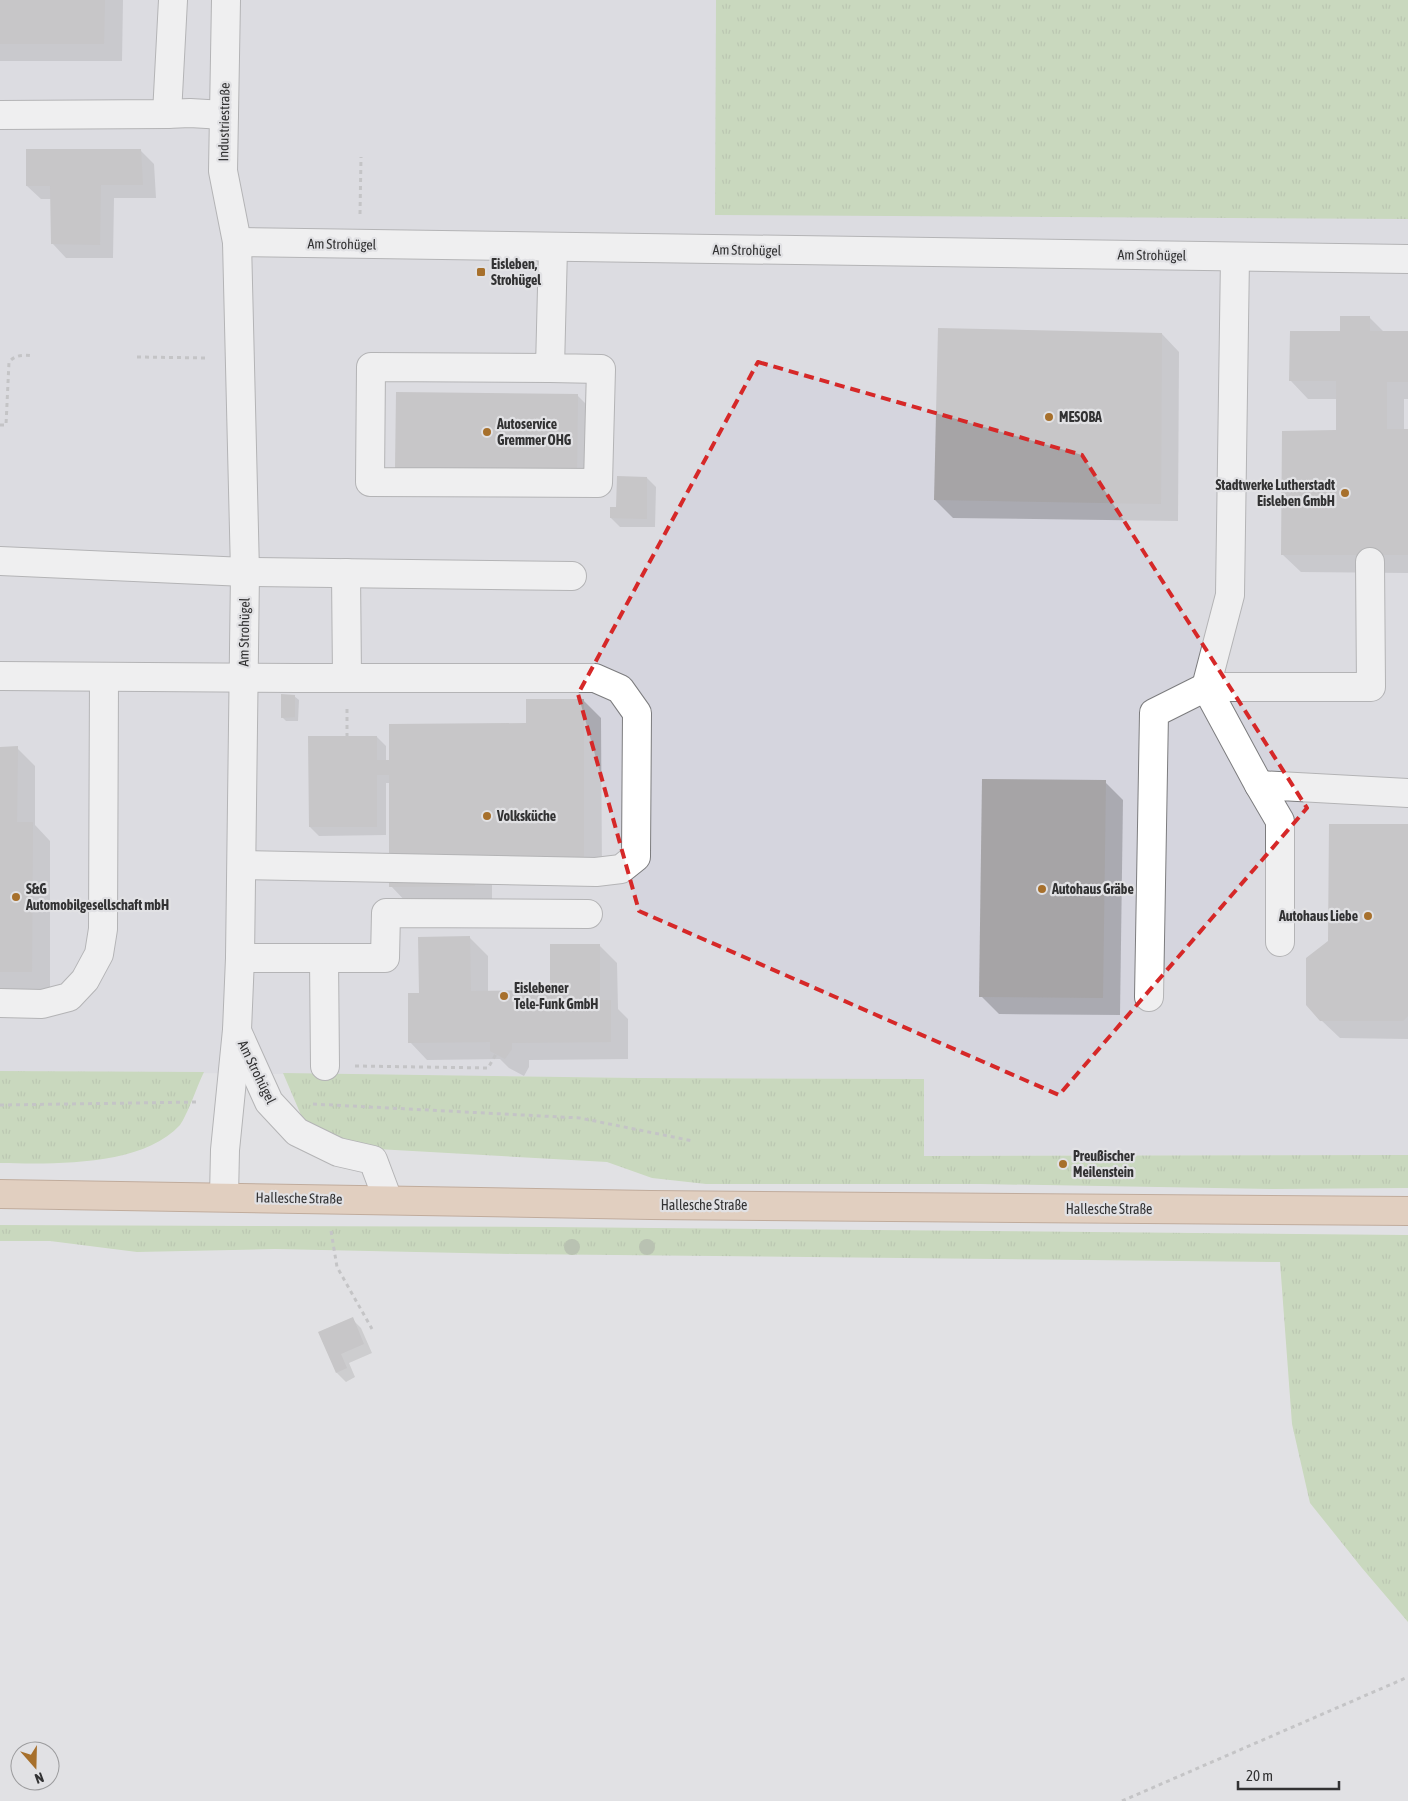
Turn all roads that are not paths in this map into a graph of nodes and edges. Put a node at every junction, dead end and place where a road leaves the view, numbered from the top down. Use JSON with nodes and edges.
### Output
{"nodes":[{"id":1,"x":172,"y":0,"type":"edge"},
{"id":2,"x":226,"y":0,"type":"edge"},
{"id":3,"x":167,"y":114,"type":"junction"},
{"id":4,"x":224,"y":114,"type":"junction"},
{"id":5,"x":0,"y":115,"type":"edge"},
{"id":6,"x":237,"y":242,"type":"junction"},
{"id":7,"x":553,"y":248,"type":"junction"},
{"id":8,"x":1235,"y":257,"type":"junction"},
{"id":9,"x":1408,"y":259,"type":"edge"},
{"id":10,"x":550,"y":368,"type":"junction"},
{"id":11,"x":0,"y":561,"type":"edge"},
{"id":12,"x":1370,"y":562,"type":"dead end"},
{"id":13,"x":245,"y":572,"type":"junction"},
{"id":14,"x":346,"y":573,"type":"junction"},
{"id":15,"x":572,"y":576,"type":"dead end"},
{"id":16,"x":0,"y":676,"type":"edge"},
{"id":17,"x":104,"y":677,"type":"junction"},
{"id":18,"x":244,"y":678,"type":"junction"},
{"id":19,"x":346,"y":678,"type":"junction"},
{"id":20,"x":1206,"y":687,"type":"junction"},
{"id":21,"x":1259,"y":785,"type":"junction"},
{"id":22,"x":1408,"y":793,"type":"edge"},
{"id":23,"x":242,"y":865,"type":"junction"},
{"id":24,"x":588,"y":914,"type":"dead end"},
{"id":25,"x":1280,"y":942,"type":"dead end"},
{"id":26,"x":240,"y":958,"type":"junction"},
{"id":27,"x":324,"y":958,"type":"junction"},
{"id":28,"x":1149,"y":997,"type":"dead end"},
{"id":29,"x":0,"y":1003,"type":"edge"},
{"id":30,"x":237,"y":1030,"type":"junction"},
{"id":31,"x":325,"y":1066,"type":"road end"},
{"id":32,"x":0,"y":1194,"type":"edge"},
{"id":33,"x":224,"y":1197,"type":"junction"},
{"id":34,"x":388,"y":1200,"type":"junction"},
{"id":35,"x":1408,"y":1211,"type":"edge"}],
"edges":[{"from":1,"to":3,"type":"street"},
{"from":2,"to":4,"type":"street","name":"Industriestraße"},
{"from":3,"to":4,"type":"street"},
{"from":3,"to":5,"type":"street"},
{"from":4,"to":6,"type":"street","name":"Industriestraße"},
{"from":6,"to":7,"type":"street","name":"Am Strohügel"},
{"from":6,"to":13,"type":"street","name":"Am Strohügel"},
{"from":7,"to":8,"type":"street","name":"Am Strohügel"},
{"from":7,"to":10,"type":"street"},
{"from":8,"to":9,"type":"street","name":"Am Strohügel"},
{"from":8,"to":20,"type":"street"},
{"from":10,"to":10,"type":"street"},
{"from":11,"to":13,"type":"street"},
{"from":12,"to":20,"type":"street"},
{"from":13,"to":14,"type":"street"},
{"from":13,"to":18,"type":"street","name":"Am Strohügel"},
{"from":14,"to":15,"type":"street"},
{"from":14,"to":19,"type":"street"},
{"from":16,"to":17,"type":"street"},
{"from":17,"to":18,"type":"street"},
{"from":17,"to":29,"type":"street"},
{"from":18,"to":19,"type":"street"},
{"from":18,"to":23,"type":"street","name":"Am Strohügel"},
{"from":19,"to":23,"type":"street"},
{"from":20,"to":21,"type":"street"},
{"from":20,"to":28,"type":"street"},
{"from":21,"to":22,"type":"street"},
{"from":21,"to":25,"type":"street"},
{"from":23,"to":26,"type":"street","name":"Am Strohügel"},
{"from":24,"to":27,"type":"street"},
{"from":26,"to":27,"type":"street"},
{"from":26,"to":30,"type":"street","name":"Am Strohügel"},
{"from":27,"to":31,"type":"street"},
{"from":30,"to":33,"type":"street","name":"Am Strohügel"},
{"from":30,"to":34,"type":"street","name":"Am Strohügel"},
{"from":32,"to":33,"type":"main road","name":"Hallesche Straße"},
{"from":33,"to":34,"type":"main road","name":"Hallesche Straße"},
{"from":34,"to":35,"type":"main road","name":"Hallesche Straße"}]}
